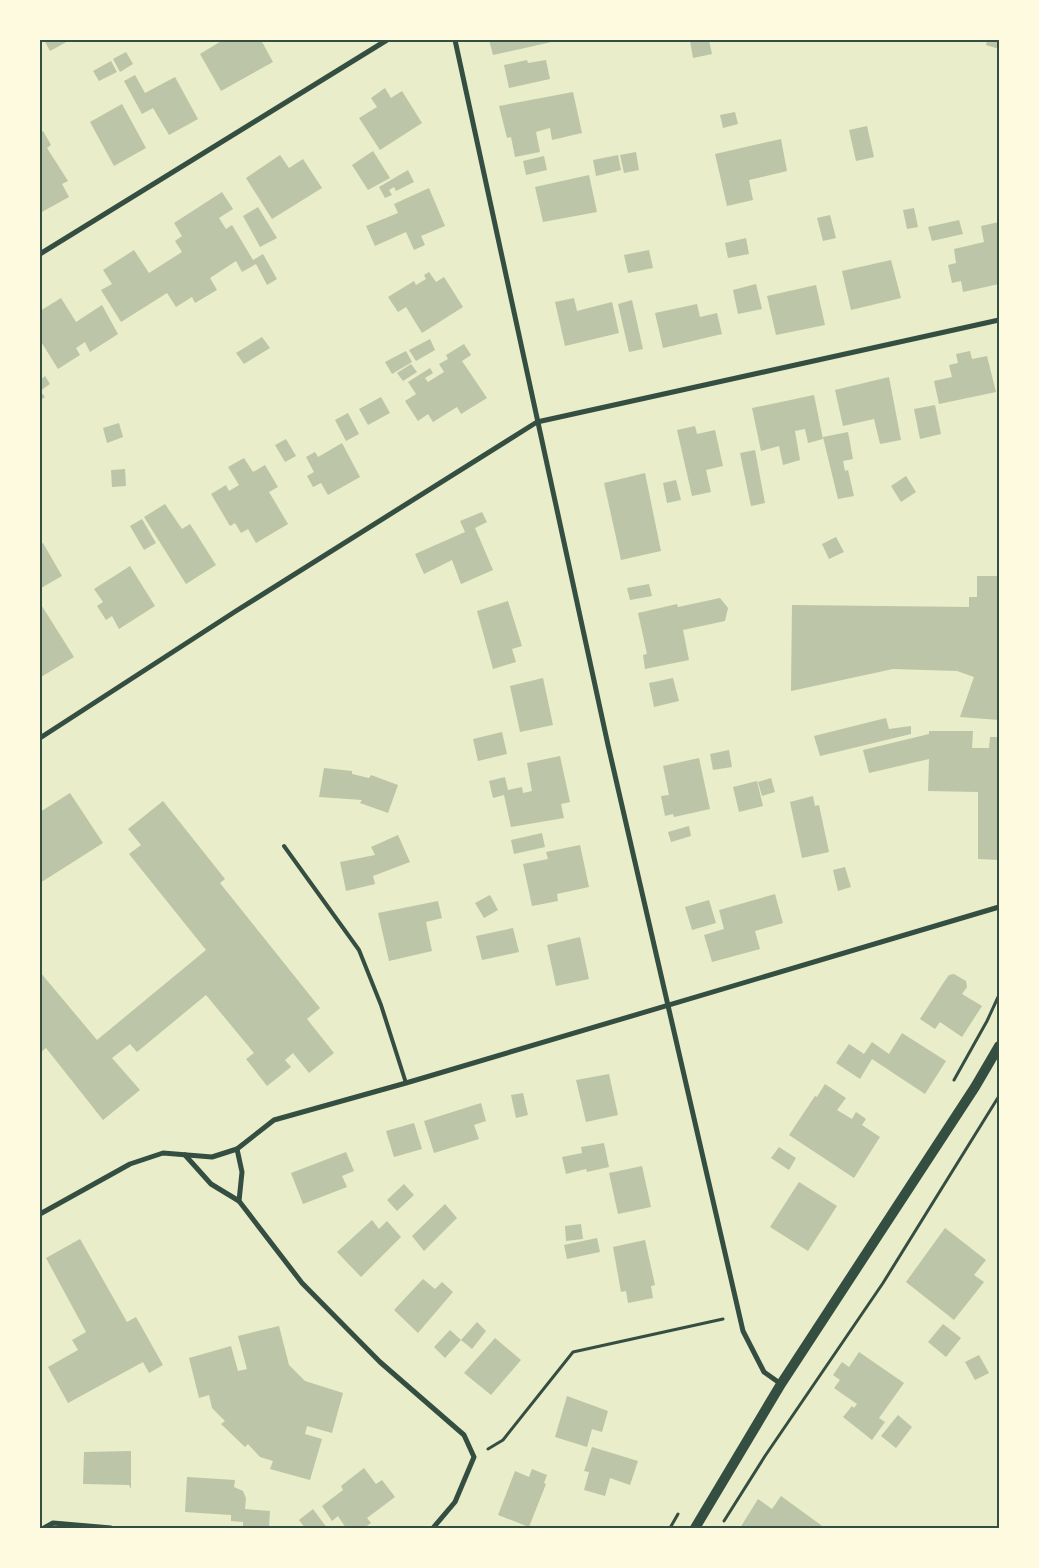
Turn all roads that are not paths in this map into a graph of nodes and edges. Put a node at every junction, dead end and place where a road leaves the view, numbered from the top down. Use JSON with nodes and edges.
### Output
{"nodes":[{"id":1,"x":387,"y":40,"type":"edge"},
{"id":2,"x":455,"y":40,"type":"edge"},
{"id":3,"x":40,"y":254,"type":"edge"},
{"id":4,"x":999,"y":320,"type":"edge"},
{"id":5,"x":537,"y":422,"type":"junction"},
{"id":6,"x":40,"y":738,"type":"edge"},
{"id":7,"x":284,"y":846,"type":"dead end"},
{"id":8,"x":999,"y":907,"type":"edge"},
{"id":9,"x":666,"y":1004,"type":"junction"},
{"id":10,"x":999,"y":1046,"type":"edge"},
{"id":11,"x":406,"y":1083,"type":"junction"},
{"id":12,"x":237,"y":1149,"type":"junction"},
{"id":13,"x":184,"y":1155,"type":"junction"},
{"id":14,"x":239,"y":1201,"type":"junction"},
{"id":15,"x":40,"y":1214,"type":"edge"},
{"id":16,"x":781,"y":1384,"type":"junction"},
{"id":17,"x":44,"y":1528,"type":"edge"},
{"id":18,"x":111,"y":1528,"type":"edge"},
{"id":19,"x":433,"y":1528,"type":"edge"},
{"id":20,"x":695,"y":1528,"type":"edge"}],
"edges":[{"from":1,"to":3,"type":"street"},
{"from":2,"to":5,"type":"street"},
{"from":4,"to":5,"type":"street"},
{"from":5,"to":6,"type":"street"},
{"from":5,"to":9,"type":"street"},
{"from":7,"to":11,"type":"lane"},
{"from":8,"to":9,"type":"street"},
{"from":9,"to":11,"type":"street"},
{"from":9,"to":16,"type":"street"},
{"from":10,"to":16,"type":"main road"},
{"from":11,"to":12,"type":"street"},
{"from":12,"to":13,"type":"street"},
{"from":12,"to":14,"type":"street"},
{"from":13,"to":14,"type":"street"},
{"from":13,"to":15,"type":"street"},
{"from":14,"to":19,"type":"street"},
{"from":16,"to":20,"type":"main road"},
{"from":17,"to":18,"type":"street"}]}
